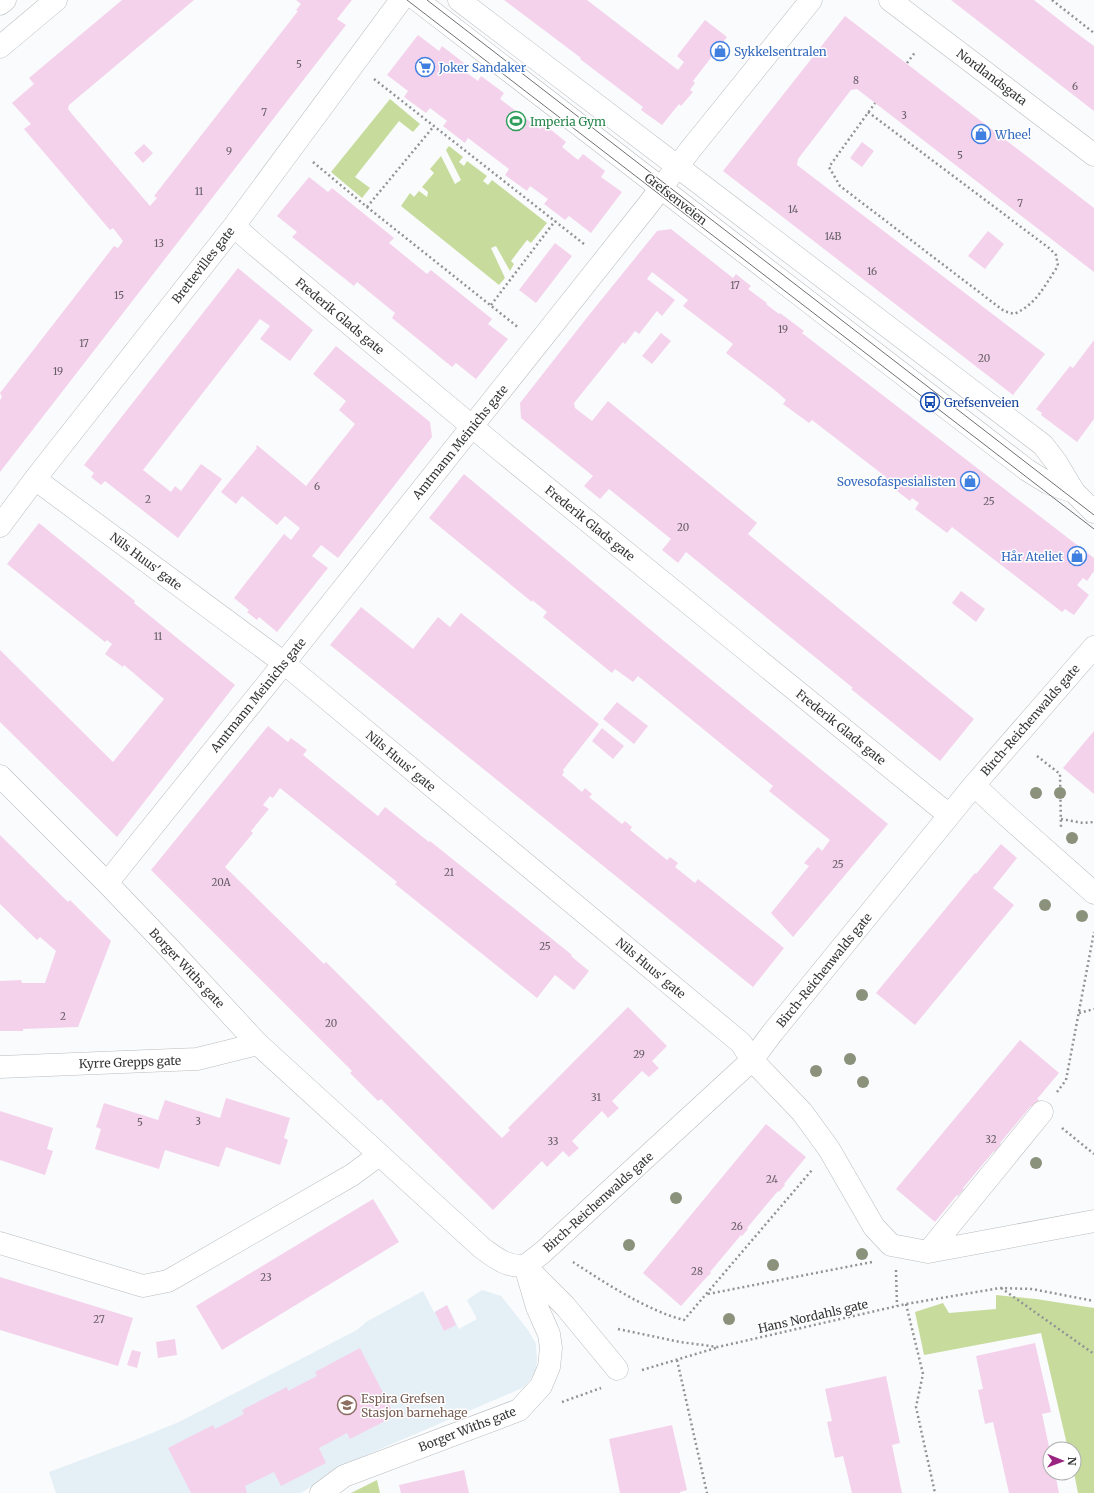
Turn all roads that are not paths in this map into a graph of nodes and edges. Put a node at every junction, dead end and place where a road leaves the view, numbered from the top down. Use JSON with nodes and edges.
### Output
{"nodes":[{"id":1,"x":5,"y":0,"type":"edge"},
{"id":2,"x":56,"y":0,"type":"edge"},
{"id":3,"x":401,"y":0,"type":"edge"},
{"id":4,"x":417,"y":0,"type":"edge"},
{"id":5,"x":459,"y":0,"type":"edge"},
{"id":6,"x":811,"y":0,"type":"edge"},
{"id":7,"x":890,"y":0,"type":"edge"},
{"id":8,"x":0,"y":4,"type":"edge"},
{"id":9,"x":0,"y":47,"type":"edge"},
{"id":10,"x":1094,"y":155,"type":"edge"},
{"id":11,"x":677,"y":168,"type":"junction"},
{"id":12,"x":661,"y":188,"type":"junction"},
{"id":13,"x":234,"y":226,"type":"junction"},
{"id":14,"x":472,"y":426,"type":"junction"},
{"id":15,"x":35,"y":479,"type":"junction"},
{"id":16,"x":1074,"y":492,"type":"junction"},
{"id":17,"x":1094,"y":512,"type":"edge"},
{"id":18,"x":0,"y":526,"type":"edge"},
{"id":19,"x":1094,"y":646,"type":"edge"},
{"id":20,"x":284,"y":663,"type":"junction"},
{"id":21,"x":0,"y":776,"type":"edge"},
{"id":22,"x":974,"y":785,"type":"junction"},
{"id":23,"x":949,"y":815,"type":"junction"},
{"id":24,"x":107,"y":883,"type":"junction"},
{"id":25,"x":1094,"y":892,"type":"edge"},
{"id":26,"x":258,"y":1044,"type":"junction"},
{"id":27,"x":752,"y":1060,"type":"junction"},
{"id":28,"x":0,"y":1067,"type":"edge"},
{"id":29,"x":1042,"y":1112,"type":"road end"},
{"id":30,"x":379,"y":1155,"type":"junction"},
{"id":31,"x":1094,"y":1221,"type":"edge"},
{"id":32,"x":0,"y":1243,"type":"edge"},
{"id":33,"x":928,"y":1252,"type":"junction"},
{"id":34,"x":524,"y":1266,"type":"junction"},
{"id":35,"x":620,"y":1375,"type":"road end"},
{"id":36,"x":321,"y":1493,"type":"edge"}],
"edges":[{"from":1,"to":8,"type":"street"},
{"from":2,"to":9,"type":"street"},
{"from":3,"to":13,"type":"street","name":"Brettevilles gate"},
{"from":4,"to":12,"type":"street","name":"Grefsenveien"},
{"from":5,"to":11,"type":"street","name":"Grefsenveien"},
{"from":6,"to":11,"type":"street","name":"Amtmann Meinichs gate"},
{"from":7,"to":10,"type":"street","name":"Nordlandsgata"},
{"from":11,"to":12,"type":"street","name":"Amtmann Meinichs gate"},
{"from":11,"to":16,"type":"street","name":"Grefsenveien"},
{"from":12,"to":14,"type":"street","name":"Amtmann Meinichs gate"},
{"from":12,"to":16,"type":"street","name":"Grefsenveien"},
{"from":13,"to":14,"type":"street","name":"Frederik Glads gate"},
{"from":13,"to":15,"type":"street","name":"Brettevilles gate"},
{"from":14,"to":20,"type":"street","name":"Amtmann Meinichs gate"},
{"from":14,"to":23,"type":"street","name":"Frederik Glads gate"},
{"from":15,"to":18,"type":"street","name":"Brettevilles gate"},
{"from":15,"to":20,"type":"street","name":"Nils Huus' gate"},
{"from":16,"to":17,"type":"street","name":"Grefsenveien"},
{"from":19,"to":22,"type":"street","name":"Birch-Reichenwalds gate"},
{"from":20,"to":24,"type":"street","name":"Amtmann Meinichs gate"},
{"from":20,"to":27,"type":"street","name":"Nils Huus' gate"},
{"from":21,"to":24,"type":"street","name":"Borger Withs gate"},
{"from":22,"to":23,"type":"street","name":"Birch-Reichenwalds gate"},
{"from":22,"to":25,"type":"street"},
{"from":23,"to":27,"type":"street","name":"Birch-Reichenwalds gate"},
{"from":24,"to":26,"type":"street","name":"Borger Withs gate"},
{"from":26,"to":28,"type":"street","name":"Kyrre Grepps gate"},
{"from":26,"to":30,"type":"street","name":"Borger Withs gate"},
{"from":27,"to":33,"type":"street","name":"Nils Huus' gate"},
{"from":27,"to":34,"type":"street","name":"Birch-Reichenwalds gate"},
{"from":29,"to":33,"type":"street"},
{"from":30,"to":32,"type":"street"},
{"from":30,"to":34,"type":"street","name":"Borger Withs gate"},
{"from":31,"to":33,"type":"street"},
{"from":34,"to":35,"type":"street"},
{"from":34,"to":36,"type":"street","name":"Borger Withs gate"}]}
